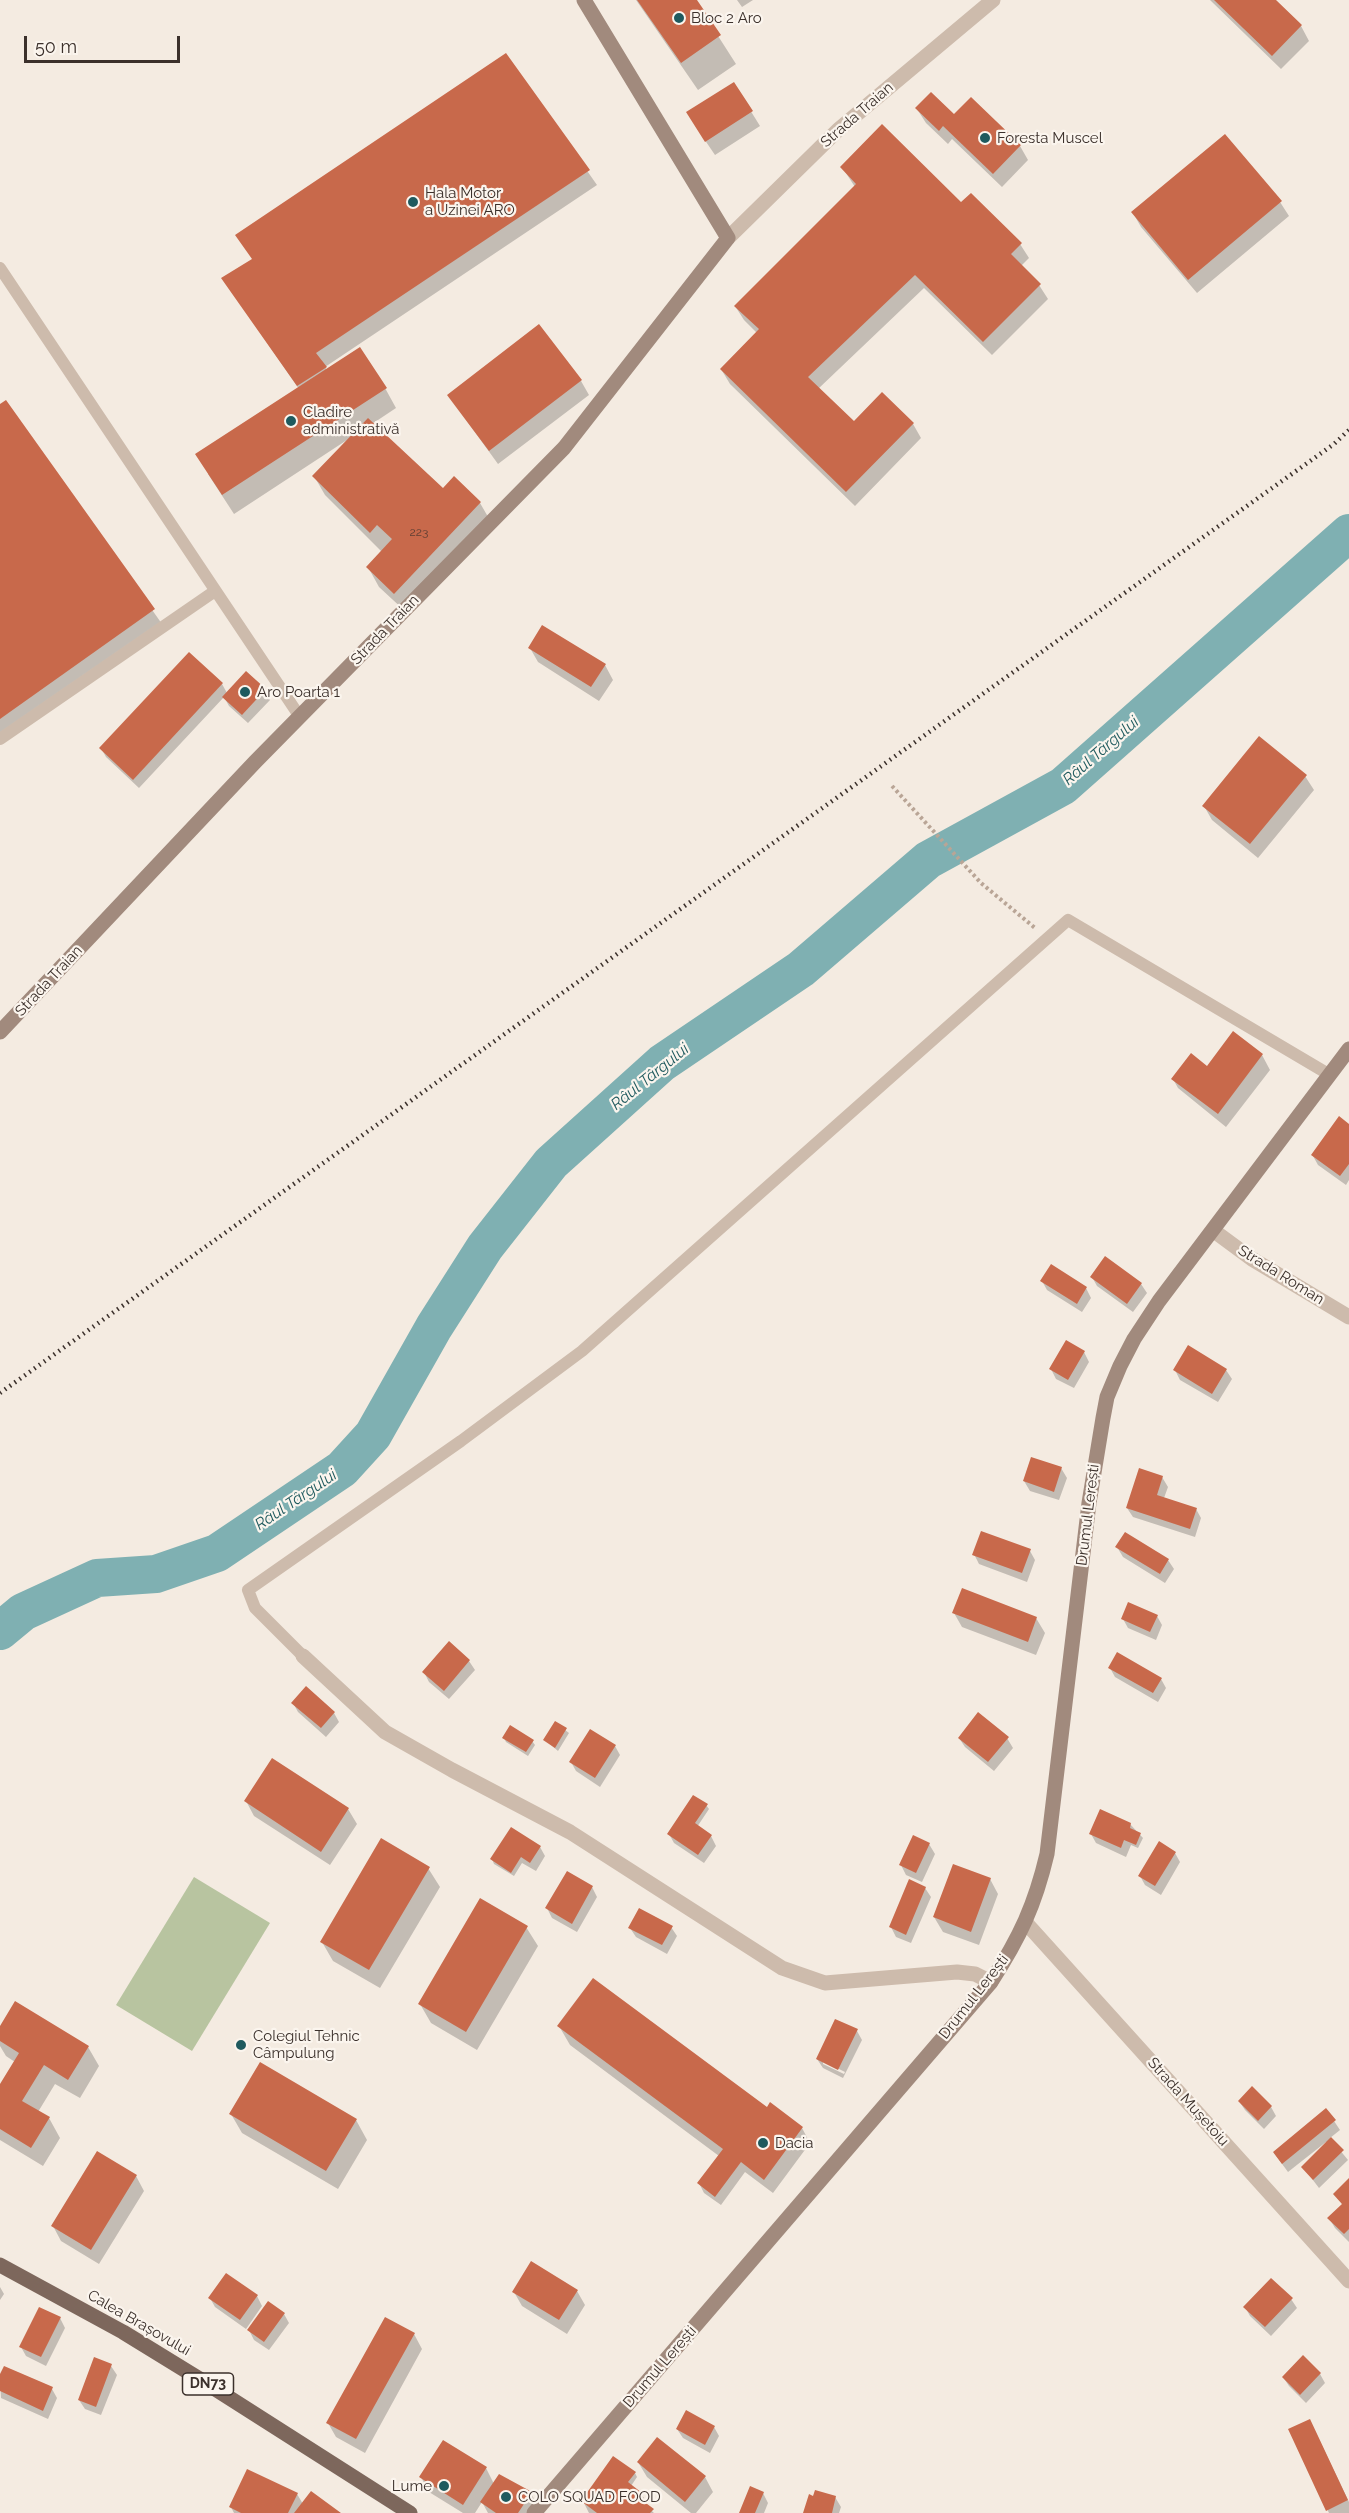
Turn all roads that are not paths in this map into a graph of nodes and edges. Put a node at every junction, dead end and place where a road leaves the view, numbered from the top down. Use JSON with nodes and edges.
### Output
{"nodes":[{"id":1,"x":584,"y":0,"type":"edge"},
{"id":2,"x":993,"y":0,"type":"edge"},
{"id":3,"x":728,"y":238,"type":"junction"},
{"id":4,"x":0,"y":268,"type":"edge"},
{"id":5,"x":215,"y":591,"type":"junction"},
{"id":6,"x":300,"y":717,"type":"junction"},
{"id":7,"x":0,"y":739,"type":"edge"},
{"id":8,"x":0,"y":1032,"type":"edge"},
{"id":9,"x":1349,"y":1050,"type":"edge"},
{"id":10,"x":1330,"y":1075,"type":"junction"},
{"id":11,"x":1214,"y":1231,"type":"junction"},
{"id":12,"x":1349,"y":1317,"type":"edge"},
{"id":13,"x":303,"y":1656,"type":"joint"},
{"id":14,"x":1026,"y":1923,"type":"junction"},
{"id":15,"x":991,"y":1982,"type":"junction"},
{"id":16,"x":0,"y":2265,"type":"edge"},
{"id":17,"x":1349,"y":2280,"type":"edge"},
{"id":18,"x":410,"y":2513,"type":"edge"},
{"id":19,"x":534,"y":2513,"type":"edge"}],
"edges":[{"from":1,"to":3,"type":"main road"},
{"from":2,"to":3,"type":"street","name":"Strada Traian"},
{"from":3,"to":6,"type":"main road","name":"Strada Traian"},
{"from":4,"to":5,"type":"lane"},
{"from":5,"to":6,"type":"lane"},
{"from":5,"to":7,"type":"lane"},
{"from":6,"to":8,"type":"main road","name":"Strada Traian"},
{"from":9,"to":10,"type":"main road","name":"Drumul Lerești"},
{"from":10,"to":11,"type":"main road","name":"Drumul Lerești"},
{"from":10,"to":13,"type":"lane"},
{"from":11,"to":12,"type":"street","name":"Strada Roman"},
{"from":11,"to":14,"type":"main road","name":"Drumul Lerești"},
{"from":13,"to":15,"type":"street"},
{"from":14,"to":15,"type":"main road","name":"Drumul Lerești"},
{"from":14,"to":17,"type":"street","name":"Strada Mușetoiu"},
{"from":15,"to":19,"type":"main road","name":"Drumul Lerești"},
{"from":16,"to":18,"type":"main road","name":"Calea Brașovului","number":"DN73"}]}
